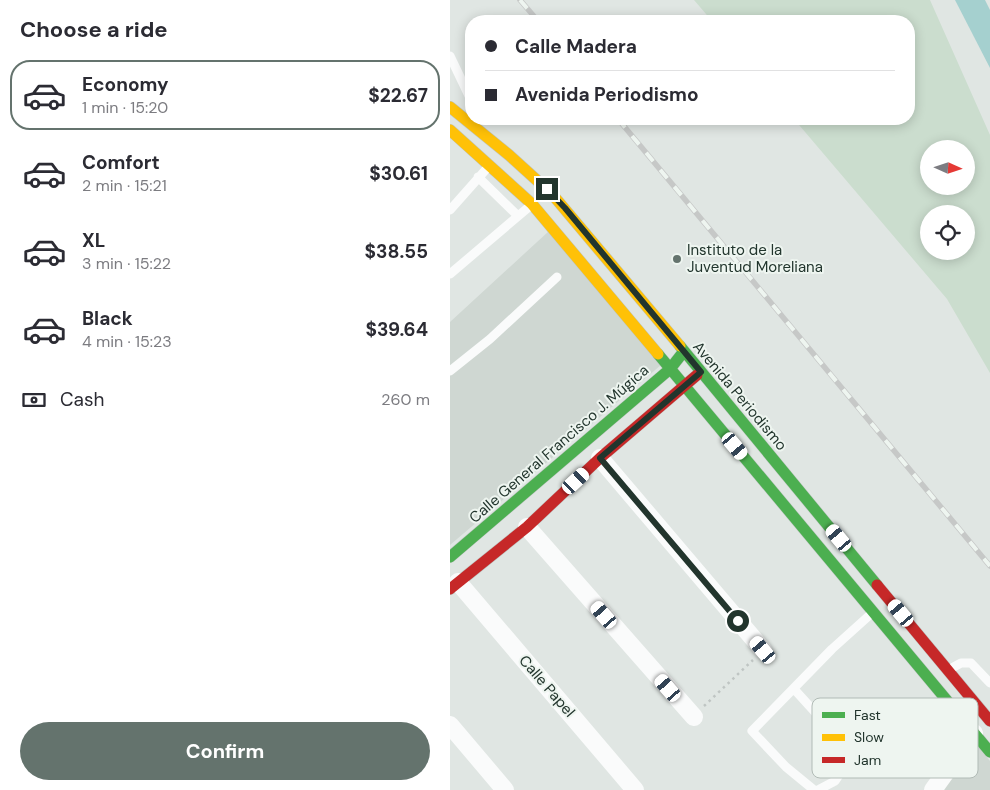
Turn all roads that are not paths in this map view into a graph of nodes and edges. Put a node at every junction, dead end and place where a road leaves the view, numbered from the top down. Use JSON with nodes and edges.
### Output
{"nodes":[{"id":1,"x":450,"y":56,"type":"edge"},
{"id":2,"x":465,"y":87,"type":"edge"},
{"id":3,"x":450,"y":107,"type":"edge"},
{"id":4,"x":465,"y":119,"type":"edge"},
{"id":5,"x":473,"y":125,"type":"edge"},
{"id":6,"x":483,"y":125,"type":"edge"},
{"id":7,"x":450,"y":130,"type":"edge"},
{"id":8,"x":489,"y":137,"type":"junction"},
{"id":9,"x":504,"y":149,"type":"junction"},
{"id":10,"x":490,"y":164,"type":"junction"},
{"id":11,"x":478,"y":177,"type":"junction"},
{"id":12,"x":540,"y":196,"type":"junction"},
{"id":13,"x":450,"y":210,"type":"edge"},
{"id":14,"x":518,"y":216,"type":"junction"},
{"id":15,"x":450,"y":274,"type":"edge"},
{"id":16,"x":557,"y":277,"type":"dead end"},
{"id":17,"x":684,"y":352,"type":"junction"},
{"id":18,"x":670,"y":369,"type":"junction"},
{"id":19,"x":450,"y":371,"type":"edge"},
{"id":20,"x":701,"y":372,"type":"junction"},
{"id":21,"x":684,"y":386,"type":"junction"},
{"id":22,"x":600,"y":458,"type":"junction"},
{"id":23,"x":527,"y":527,"type":"junction"},
{"id":24,"x":450,"y":557,"type":"edge"},
{"id":25,"x":454,"y":586,"type":"edge"},
{"id":26,"x":889,"y":599,"type":"junction"},
{"id":27,"x":874,"y":612,"type":"junction"},
{"id":28,"x":763,"y":650,"type":"road end"},
{"id":29,"x":941,"y":677,"type":"junction"},
{"id":30,"x":990,"y":684,"type":"edge"},
{"id":31,"x":794,"y":689,"type":"junction"},
{"id":32,"x":953,"y":698,"type":"edge"},
{"id":33,"x":964,"y":698,"type":"edge"},
{"id":34,"x":812,"y":709,"type":"edge"},
{"id":35,"x":978,"y":710,"type":"edge"},
{"id":36,"x":694,"y":717,"type":"road end"},
{"id":37,"x":990,"y":721,"type":"edge"},
{"id":38,"x":450,"y":725,"type":"edge"},
{"id":39,"x":978,"y":738,"type":"edge"},
{"id":40,"x":990,"y":752,"type":"edge"},
{"id":41,"x":837,"y":778,"type":"edge"},
{"id":42,"x":942,"y":778,"type":"edge"},
{"id":43,"x":505,"y":790,"type":"edge"},
{"id":44,"x":636,"y":790,"type":"edge"},
{"id":45,"x":814,"y":790,"type":"edge"},
{"id":46,"x":818,"y":790,"type":"edge"},
{"id":47,"x":933,"y":790,"type":"edge"}],
"edges":[{"from":1,"to":2,"type":"lane"},
{"from":3,"to":4,"type":"street","name":"Avenida Periodismo"},
{"from":5,"to":8,"type":"street","name":"Avenida Periodismo"},
{"from":6,"to":8,"type":"lane"},
{"from":7,"to":10,"type":"street","name":"Avenida Periodismo"},
{"from":8,"to":9,"type":"street","name":"Avenida Periodismo"},
{"from":9,"to":10,"type":"lane"},
{"from":9,"to":12,"type":"street","name":"Avenida Periodismo"},
{"from":10,"to":11,"type":"lane"},
{"from":10,"to":12,"type":"street","name":"Avenida Periodismo"},
{"from":11,"to":13,"type":"lane"},
{"from":11,"to":14,"type":"lane"},
{"from":12,"to":14,"type":"lane"},
{"from":12,"to":17,"type":"street","name":"Avenida Periodismo"},
{"from":12,"to":18,"type":"street","name":"Avenida Periodismo"},
{"from":14,"to":15,"type":"lane"},
{"from":16,"to":19,"type":"lane"},
{"from":17,"to":18,"type":"street","name":"Calle General Francisco J. Múgica"},
{"from":17,"to":20,"type":"street","name":"Avenida Periodismo"},
{"from":18,"to":21,"type":"street","name":"Avenida Periodismo"},
{"from":18,"to":24,"type":"street","name":"Calle General Francisco J. Múgica"},
{"from":20,"to":21,"type":"street"},
{"from":20,"to":26,"type":"street","name":"Avenida Periodismo"},
{"from":21,"to":22,"type":"street"},
{"from":21,"to":27,"type":"street","name":"Avenida Periodismo"},
{"from":22,"to":23,"type":"street"},
{"from":22,"to":28,"type":"street"},
{"from":23,"to":25,"type":"street"},
{"from":23,"to":36,"type":"street"},
{"from":25,"to":44,"type":"street","name":"Calle Papel"},
{"from":26,"to":27,"type":"lane"},
{"from":26,"to":29,"type":"street","name":"Avenida Periodismo"},
{"from":27,"to":29,"type":"street","name":"Avenida Periodismo"},
{"from":27,"to":31,"type":"lane"},
{"from":29,"to":30,"type":"lane"},
{"from":29,"to":32,"type":"street","name":"Avenida Periodismo"},
{"from":29,"to":33,"type":"street","name":"Avenida Periodismo"},
{"from":31,"to":34,"type":"lane"},
{"from":31,"to":45,"type":"lane"},
{"from":35,"to":37,"type":"street","name":"Avenida Periodismo"},
{"from":38,"to":43,"type":"street"},
{"from":39,"to":40,"type":"street","name":"Avenida Periodismo"},
{"from":41,"to":46,"type":"lane"},
{"from":42,"to":47,"type":"street"}]}
